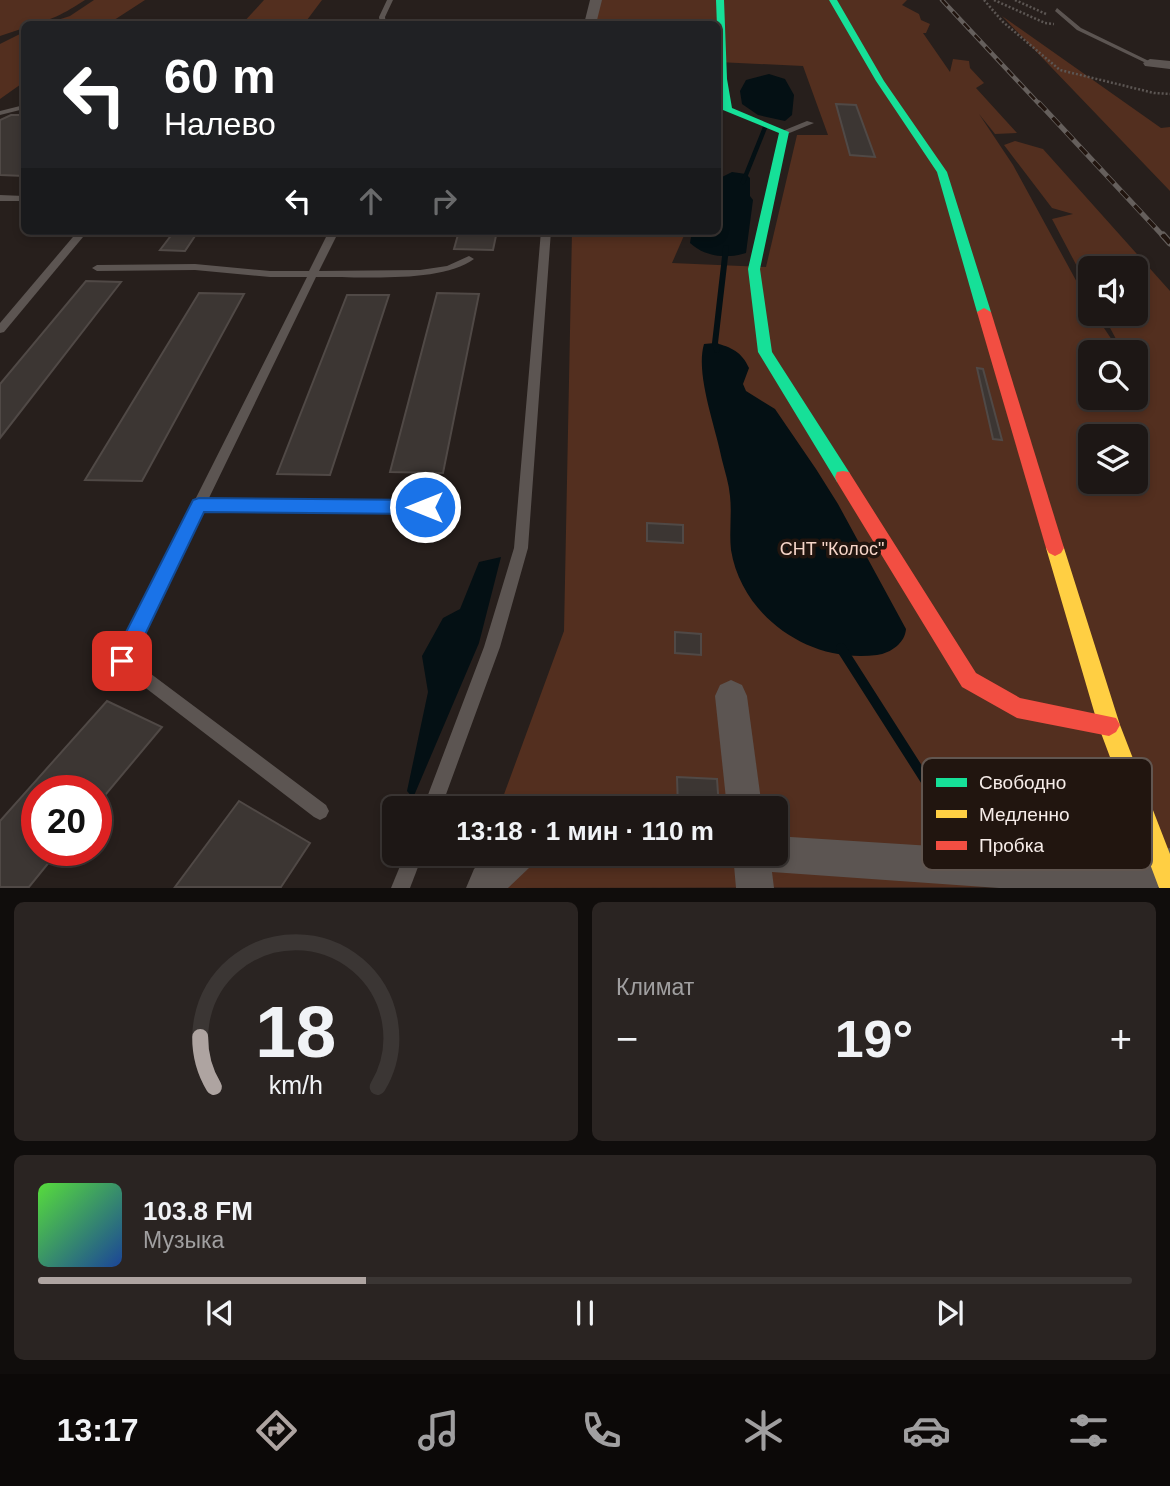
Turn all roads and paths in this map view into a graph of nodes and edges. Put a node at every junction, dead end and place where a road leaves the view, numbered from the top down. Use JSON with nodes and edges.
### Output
{"nodes":[{"id":1,"x":390,"y":0,"type":"edge"},
{"id":2,"x":596,"y":0,"type":"edge"},
{"id":3,"x":720,"y":0,"type":"edge"},
{"id":4,"x":833,"y":0,"type":"edge"},
{"id":5,"x":984,"y":0,"type":"edge"},
{"id":6,"x":994,"y":0,"type":"edge"},
{"id":7,"x":1015,"y":0,"type":"edge"},
{"id":8,"x":1057,"y":10,"type":"dead end"},
{"id":9,"x":383,"y":21,"type":"edge"},
{"id":10,"x":591,"y":21,"type":"edge"},
{"id":11,"x":720,"y":21,"type":"edge"},
{"id":12,"x":1067,"y":26,"type":"junction"},
{"id":13,"x":1079,"y":29,"type":"junction"},
{"id":14,"x":1159,"y":63,"type":"edge"},
{"id":15,"x":721,"y":83,"type":"edge"},
{"id":16,"x":1170,"y":94,"type":"edge"},
{"id":17,"x":21,"y":108,"type":"edge"},
{"id":18,"x":0,"y":113,"type":"edge"},
{"id":19,"x":810,"y":122,"type":"dead end"},
{"id":20,"x":784,"y":132,"type":"junction"},
{"id":21,"x":0,"y":198,"type":"edge"},
{"id":22,"x":21,"y":199,"type":"edge"},
{"id":23,"x":80,"y":235,"type":"edge"},
{"id":24,"x":332,"y":235,"type":"edge"},
{"id":25,"x":547,"y":235,"type":"edge"},
{"id":26,"x":469,"y":259,"type":"dead end"},
{"id":27,"x":97,"y":268,"type":"dead end"},
{"id":28,"x":314,"y":274,"type":"junction"},
{"id":29,"x":0,"y":330,"type":"edge"},
{"id":30,"x":199,"y":505,"type":"junction"},
{"id":31,"x":425,"y":507,"type":"dead end"},
{"id":32,"x":731,"y":696,"type":"dead end"},
{"id":33,"x":1109,"y":725,"type":"junction"},
{"id":34,"x":1122,"y":758,"type":"edge"},
{"id":35,"x":437,"y":796,"type":"edge"},
{"id":36,"x":744,"y":796,"type":"edge"},
{"id":37,"x":320,"y":811,"type":"dead end"},
{"id":38,"x":1152,"y":832,"type":"edge"},
{"id":39,"x":788,"y":855,"type":"edge"},
{"id":40,"x":922,"y":864,"type":"edge"},
{"id":41,"x":409,"y":866,"type":"edge"},
{"id":42,"x":504,"y":866,"type":"edge"},
{"id":43,"x":752,"y":866,"type":"edge"},
{"id":44,"x":1015,"y":870,"type":"edge"},
{"id":45,"x":1168,"y":872,"type":"edge"},
{"id":46,"x":400,"y":887,"type":"edge"},
{"id":47,"x":485,"y":887,"type":"edge"},
{"id":48,"x":755,"y":887,"type":"edge"}],
"edges":[{"from":1,"to":9,"type":"lane"},
{"from":2,"to":10,"type":"street"},
{"from":3,"to":11,"type":"street"},
{"from":4,"to":33,"type":"street"},
{"from":5,"to":16,"type":"path"},
{"from":6,"to":12,"type":"path"},
{"from":7,"to":12,"type":"path"},
{"from":8,"to":13,"type":"lane"},
{"from":12,"to":13,"type":"path"},
{"from":13,"to":14,"type":"lane"},
{"from":15,"to":20,"type":"street"},
{"from":17,"to":18,"type":"lane"},
{"from":19,"to":20,"type":"lane"},
{"from":20,"to":33,"type":"street"},
{"from":21,"to":22,"type":"lane"},
{"from":23,"to":29,"type":"lane"},
{"from":24,"to":28,"type":"lane"},
{"from":25,"to":35,"type":"lane"},
{"from":26,"to":28,"type":"lane"},
{"from":27,"to":28,"type":"lane"},
{"from":28,"to":30,"type":"lane"},
{"from":30,"to":31,"type":"lane"},
{"from":30,"to":37,"type":"lane"},
{"from":32,"to":36,"type":"street"},
{"from":33,"to":34,"type":"street"},
{"from":38,"to":45,"type":"street"},
{"from":39,"to":40,"type":"street"},
{"from":41,"to":46,"type":"lane"},
{"from":42,"to":47,"type":"street"},
{"from":43,"to":48,"type":"street"},
{"from":44,"to":45,"type":"street"}]}
